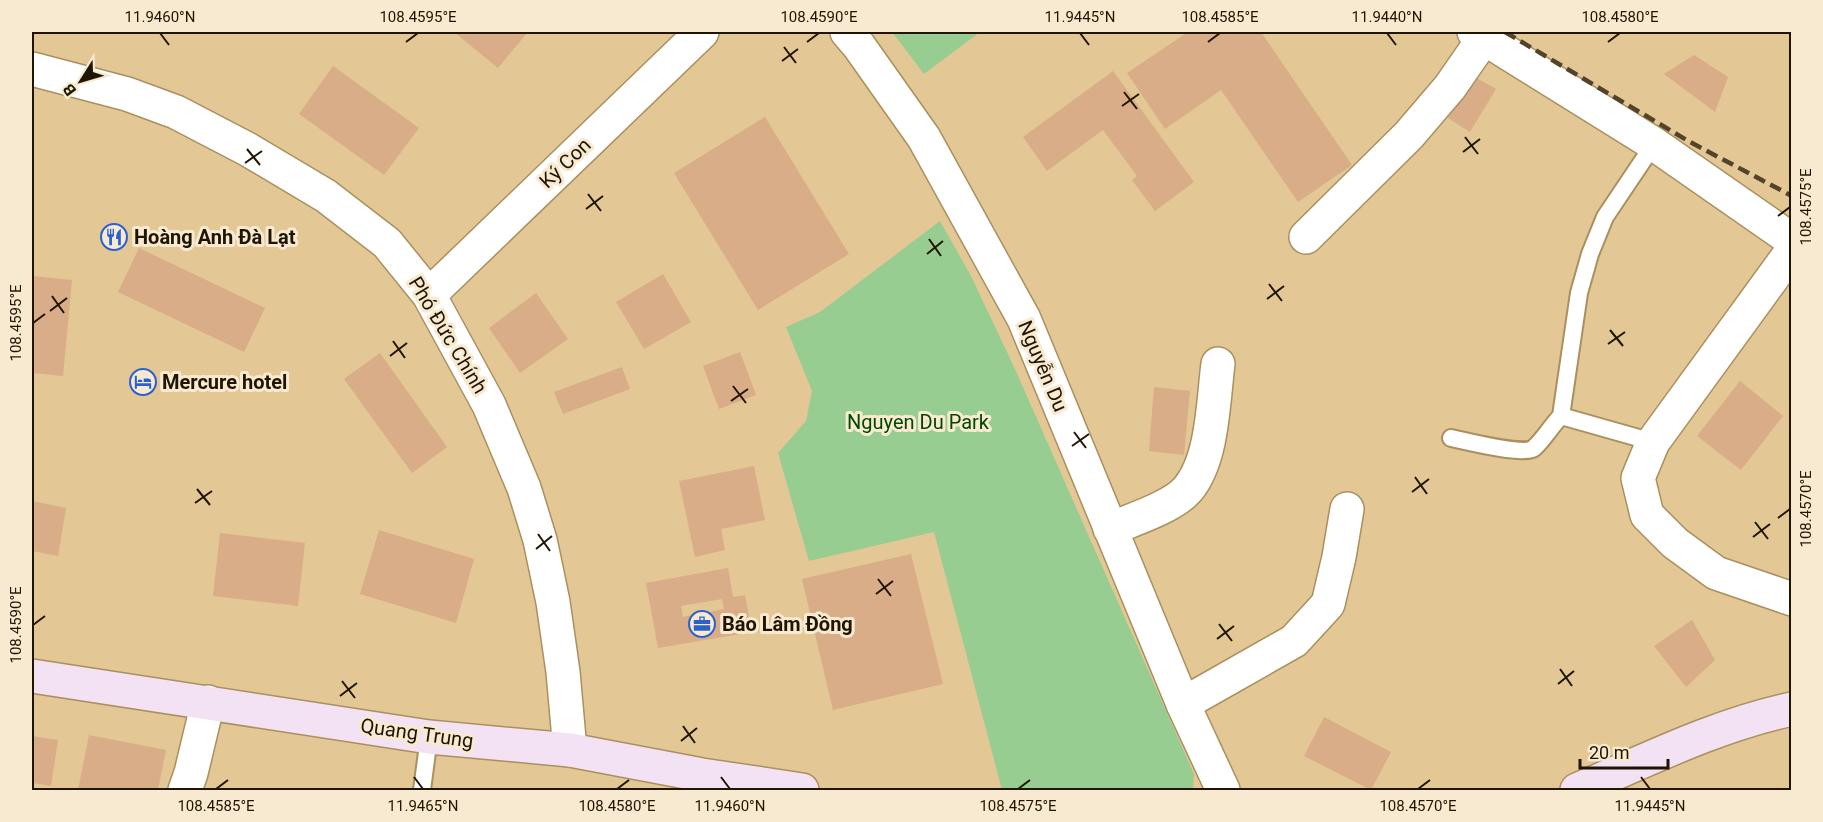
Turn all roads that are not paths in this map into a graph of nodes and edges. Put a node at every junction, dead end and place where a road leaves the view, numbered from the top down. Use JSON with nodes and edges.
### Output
{"nodes":[{"id":1,"x":702,"y":32,"type":"edge"},
{"id":2,"x":847,"y":32,"type":"edge"},
{"id":3,"x":1479,"y":35,"type":"edge"},
{"id":4,"x":32,"y":69,"type":"edge"},
{"id":5,"x":1654,"y":144,"type":"junction"},
{"id":6,"x":1306,"y":237,"type":"dead end"},
{"id":7,"x":1791,"y":240,"type":"edge"},
{"id":8,"x":1791,"y":251,"type":"edge"},
{"id":9,"x":429,"y":295,"type":"junction"},
{"id":10,"x":1218,"y":364,"type":"dead end"},
{"id":11,"x":1562,"y":416,"type":"junction"},
{"id":12,"x":1451,"y":438,"type":"dead end"},
{"id":13,"x":1653,"y":442,"type":"junction"},
{"id":14,"x":1347,"y":509,"type":"dead end"},
{"id":15,"x":1110,"y":529,"type":"junction"},
{"id":16,"x":1791,"y":599,"type":"edge"},
{"id":17,"x":32,"y":676,"type":"edge"},
{"id":18,"x":208,"y":702,"type":"junction"},
{"id":19,"x":1183,"y":704,"type":"junction"},
{"id":20,"x":1791,"y":709,"type":"edge"},
{"id":21,"x":429,"y":737,"type":"junction"},
{"id":22,"x":570,"y":750,"type":"junction"},
{"id":23,"x":701,"y":783,"type":"edge"},
{"id":24,"x":185,"y":790,"type":"edge"},
{"id":25,"x":422,"y":790,"type":"edge"},
{"id":26,"x":802,"y":790,"type":"edge"},
{"id":27,"x":1223,"y":790,"type":"edge"},
{"id":28,"x":1579,"y":790,"type":"edge"}],
"edges":[{"from":1,"to":9,"type":"street","name":"Ký Con"},
{"from":2,"to":15,"type":"street","name":"Nguyễn Du"},
{"from":3,"to":5,"type":"street"},
{"from":3,"to":6,"type":"street"},
{"from":4,"to":9,"type":"street","name":"Phó Đức Chính"},
{"from":5,"to":7,"type":"street"},
{"from":5,"to":11,"type":"lane"},
{"from":8,"to":13,"type":"street"},
{"from":9,"to":22,"type":"street","name":"Phó Đức Chính"},
{"from":10,"to":15,"type":"street"},
{"from":11,"to":12,"type":"lane"},
{"from":11,"to":13,"type":"lane"},
{"from":13,"to":16,"type":"street"},
{"from":14,"to":19,"type":"street"},
{"from":15,"to":19,"type":"street","name":"Nguyễn Du"},
{"from":17,"to":18,"type":"main road","name":"Quang Trung"},
{"from":18,"to":21,"type":"main road","name":"Quang Trung"},
{"from":18,"to":24,"type":"street"},
{"from":19,"to":27,"type":"street","name":"Nguyễn Du"},
{"from":20,"to":28,"type":"main road"},
{"from":21,"to":22,"type":"main road","name":"Quang Trung"},
{"from":21,"to":25,"type":"lane"},
{"from":22,"to":23,"type":"main road","name":"Quang Trung"},
{"from":23,"to":26,"type":"main road","name":"Quang Trung"}]}
